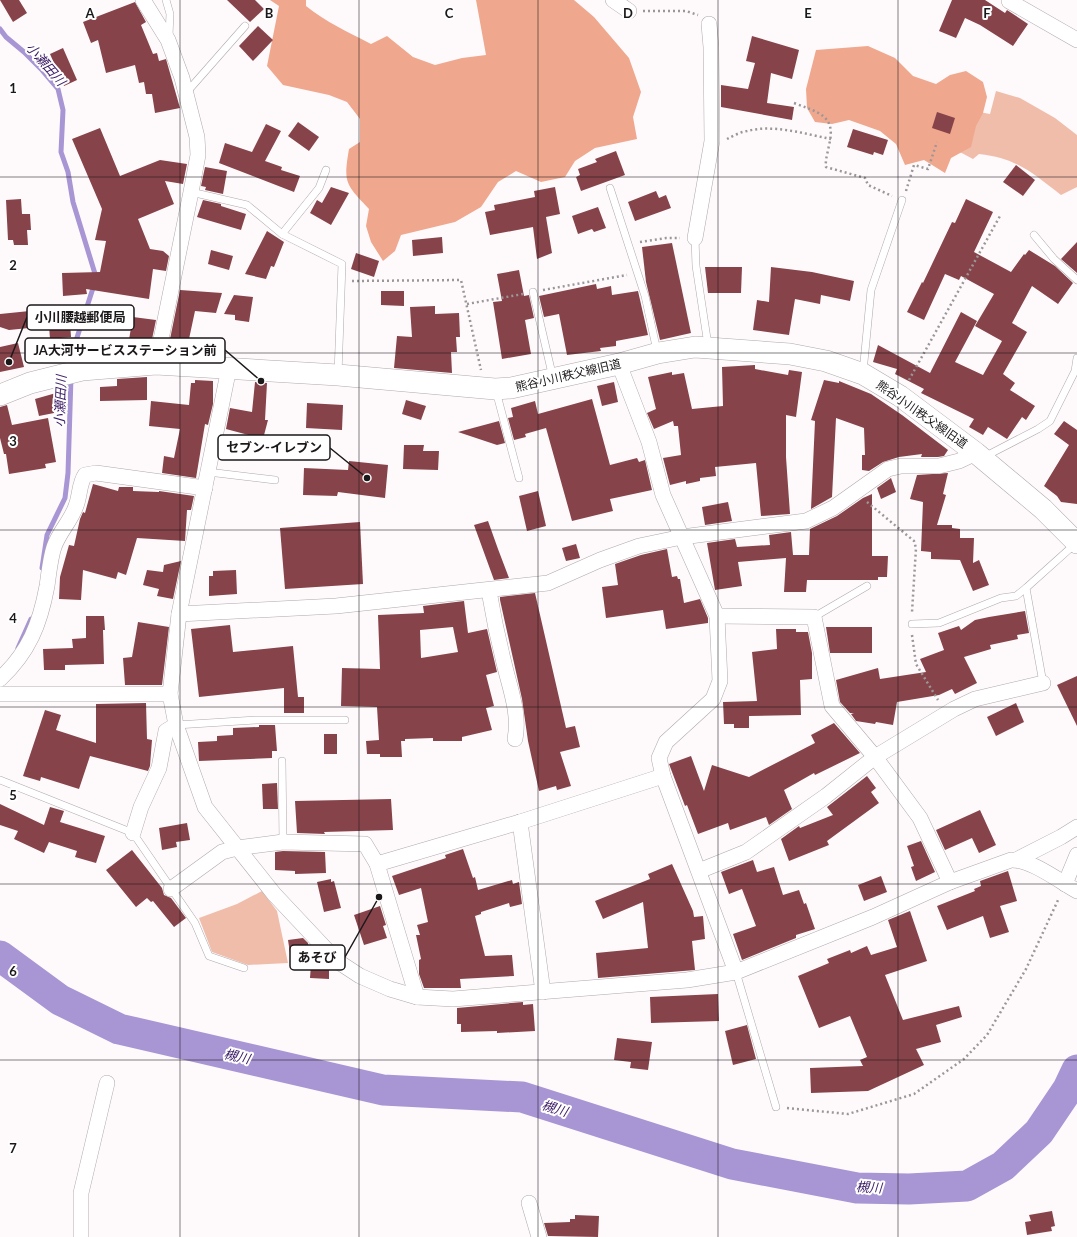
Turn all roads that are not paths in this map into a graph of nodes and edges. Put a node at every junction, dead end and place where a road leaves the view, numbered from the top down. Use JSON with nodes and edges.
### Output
{"nodes":[{"id":1,"x":143,"y":0,"type":"edge"},
{"id":2,"x":166,"y":0,"type":"edge"},
{"id":3,"x":612,"y":0,"type":"edge"},
{"id":4,"x":1008,"y":0,"type":"edge"},
{"id":5,"x":629,"y":11,"type":"road end"},
{"id":6,"x":708,"y":24,"type":"road end"},
{"id":7,"x":245,"y":26,"type":"dead end"},
{"id":8,"x":168,"y":40,"type":"junction"},
{"id":9,"x":1077,"y":40,"type":"edge"},
{"id":10,"x":185,"y":94,"type":"junction"},
{"id":11,"x":326,"y":170,"type":"dead end"},
{"id":12,"x":610,"y":188,"type":"dead end"},
{"id":13,"x":191,"y":192,"type":"junction"},
{"id":14,"x":902,"y":200,"type":"road end"},
{"id":15,"x":282,"y":234,"type":"junction"},
{"id":16,"x":1034,"y":235,"type":"dead end"},
{"id":17,"x":695,"y":238,"type":"joint"},
{"id":18,"x":1077,"y":280,"type":"edge"},
{"id":19,"x":533,"y":292,"type":"road end"},
{"id":20,"x":708,"y":347,"type":"junction"},
{"id":21,"x":658,"y":353,"type":"junction"},
{"id":22,"x":1077,"y":358,"type":"edge"},
{"id":23,"x":156,"y":364,"type":"junction"},
{"id":24,"x":619,"y":364,"type":"junction"},
{"id":25,"x":229,"y":368,"type":"junction"},
{"id":26,"x":1076,"y":372,"type":"edge"},
{"id":27,"x":863,"y":374,"type":"junction"},
{"id":28,"x":338,"y":376,"type":"junction"},
{"id":29,"x":553,"y":379,"type":"junction"},
{"id":30,"x":490,"y":389,"type":"junction"},
{"id":31,"x":0,"y":395,"type":"edge"},
{"id":32,"x":979,"y":455,"type":"junction"},
{"id":33,"x":208,"y":472,"type":"junction"},
{"id":34,"x":519,"y":478,"type":"dead end"},
{"id":35,"x":276,"y":480,"type":"dead end"},
{"id":36,"x":205,"y":488,"type":"junction"},
{"id":37,"x":682,"y":537,"type":"junction"},
{"id":38,"x":1077,"y":543,"type":"edge"},
{"id":39,"x":867,"y":586,"type":"dead end"},
{"id":40,"x":1026,"y":588,"type":"junction"},
{"id":41,"x":489,"y":591,"type":"junction"},
{"id":42,"x":179,"y":614,"type":"junction"},
{"id":43,"x":716,"y":616,"type":"junction"},
{"id":44,"x":814,"y":616,"type":"junction"},
{"id":45,"x":912,"y":624,"type":"road end"},
{"id":46,"x":0,"y":679,"type":"edge"},
{"id":47,"x":1042,"y":683,"type":"joint"},
{"id":48,"x":0,"y":694,"type":"edge"},
{"id":49,"x":170,"y":694,"type":"junction"},
{"id":50,"x":345,"y":720,"type":"dead end"},
{"id":51,"x":176,"y":725,"type":"junction"},
{"id":52,"x":515,"y":739,"type":"dead end"},
{"id":53,"x":875,"y":756,"type":"junction"},
{"id":54,"x":282,"y":761,"type":"dead end"},
{"id":55,"x":663,"y":776,"type":"junction"},
{"id":56,"x":0,"y":780,"type":"edge"},
{"id":57,"x":520,"y":822,"type":"junction"},
{"id":58,"x":1077,"y":827,"type":"edge"},
{"id":59,"x":132,"y":833,"type":"junction"},
{"id":60,"x":283,"y":842,"type":"junction"},
{"id":61,"x":237,"y":848,"type":"junction"},
{"id":62,"x":1077,"y":855,"type":"edge"},
{"id":63,"x":1018,"y":859,"type":"junction"},
{"id":64,"x":377,"y":864,"type":"junction"},
{"id":65,"x":698,"y":871,"type":"junction"},
{"id":66,"x":950,"y":882,"type":"junction"},
{"id":67,"x":1071,"y":888,"type":"edge"},
{"id":68,"x":171,"y":889,"type":"junction"},
{"id":69,"x":244,"y":968,"type":"dead end"},
{"id":70,"x":736,"y":972,"type":"junction"},
{"id":71,"x":544,"y":992,"type":"junction"},
{"id":72,"x":416,"y":997,"type":"junction"},
{"id":73,"x":107,"y":1083,"type":"dead end"},
{"id":74,"x":776,"y":1107,"type":"road end"},
{"id":75,"x":529,"y":1203,"type":"dead end"},
{"id":76,"x":81,"y":1237,"type":"edge"},
{"id":77,"x":539,"y":1237,"type":"edge"}],
"edges":[{"from":1,"to":8,"type":"street"},
{"from":2,"to":8,"type":"lane"},
{"from":3,"to":5,"type":"street"},
{"from":4,"to":9,"type":"street"},
{"from":6,"to":17,"type":"street"},
{"from":7,"to":10,"type":"lane"},
{"from":8,"to":10,"type":"street"},
{"from":10,"to":13,"type":"street"},
{"from":11,"to":15,"type":"lane"},
{"from":12,"to":21,"type":"lane"},
{"from":13,"to":15,"type":"lane"},
{"from":13,"to":23,"type":"street"},
{"from":14,"to":27,"type":"lane"},
{"from":15,"to":28,"type":"lane"},
{"from":16,"to":18,"type":"lane"},
{"from":17,"to":20,"type":"lane"},
{"from":19,"to":29,"type":"lane"},
{"from":20,"to":21,"type":"street","name":"熊谷小川秩父線旧道"},
{"from":20,"to":27,"type":"street","name":"熊谷小川秩父線旧道"},
{"from":21,"to":24,"type":"street","name":"熊谷小川秩父線旧道"},
{"from":22,"to":26,"type":"lane"},
{"from":23,"to":25,"type":"street","name":"熊谷小川秩父線旧道"},
{"from":23,"to":31,"type":"street","name":"熊谷小川秩父線旧道"},
{"from":24,"to":29,"type":"street","name":"熊谷小川秩父線旧道"},
{"from":24,"to":37,"type":"street"},
{"from":25,"to":28,"type":"street","name":"熊谷小川秩父線旧道"},
{"from":25,"to":33,"type":"street"},
{"from":26,"to":32,"type":"lane"},
{"from":27,"to":32,"type":"street","name":"熊谷小川秩父線旧道"},
{"from":28,"to":30,"type":"street","name":"熊谷小川秩父線旧道"},
{"from":29,"to":30,"type":"street","name":"熊谷小川秩父線旧道"},
{"from":30,"to":34,"type":"lane"},
{"from":32,"to":37,"type":"street"},
{"from":32,"to":38,"type":"street","name":"熊谷小川秩父線旧道"},
{"from":33,"to":35,"type":"lane"},
{"from":33,"to":36,"type":"street"},
{"from":36,"to":42,"type":"street"},
{"from":36,"to":46,"type":"street"},
{"from":37,"to":41,"type":"street"},
{"from":37,"to":43,"type":"street"},
{"from":38,"to":40,"type":"lane"},
{"from":39,"to":44,"type":"lane"},
{"from":40,"to":45,"type":"lane"},
{"from":40,"to":47,"type":"lane"},
{"from":41,"to":42,"type":"street"},
{"from":41,"to":52,"type":"street"},
{"from":42,"to":49,"type":"street"},
{"from":43,"to":44,"type":"street"},
{"from":43,"to":55,"type":"street"},
{"from":44,"to":53,"type":"street"},
{"from":47,"to":53,"type":"street"},
{"from":48,"to":49,"type":"street"},
{"from":49,"to":51,"type":"street"},
{"from":50,"to":51,"type":"lane"},
{"from":51,"to":59,"type":"street"},
{"from":51,"to":61,"type":"street"},
{"from":53,"to":65,"type":"street"},
{"from":53,"to":66,"type":"street"},
{"from":54,"to":60,"type":"lane"},
{"from":55,"to":57,"type":"street"},
{"from":55,"to":65,"type":"street"},
{"from":56,"to":59,"type":"lane"},
{"from":57,"to":64,"type":"street"},
{"from":57,"to":71,"type":"street"},
{"from":58,"to":63,"type":"street"},
{"from":59,"to":68,"type":"lane"},
{"from":60,"to":61,"type":"street"},
{"from":60,"to":64,"type":"street"},
{"from":61,"to":68,"type":"street"},
{"from":61,"to":72,"type":"street"},
{"from":62,"to":67,"type":"street"},
{"from":63,"to":66,"type":"street"},
{"from":63,"to":67,"type":"street"},
{"from":64,"to":72,"type":"street"},
{"from":65,"to":70,"type":"street"},
{"from":66,"to":70,"type":"street"},
{"from":68,"to":69,"type":"lane"},
{"from":70,"to":71,"type":"street"},
{"from":70,"to":74,"type":"lane"},
{"from":71,"to":72,"type":"street"},
{"from":73,"to":76,"type":"street"},
{"from":75,"to":77,"type":"street"}]}
